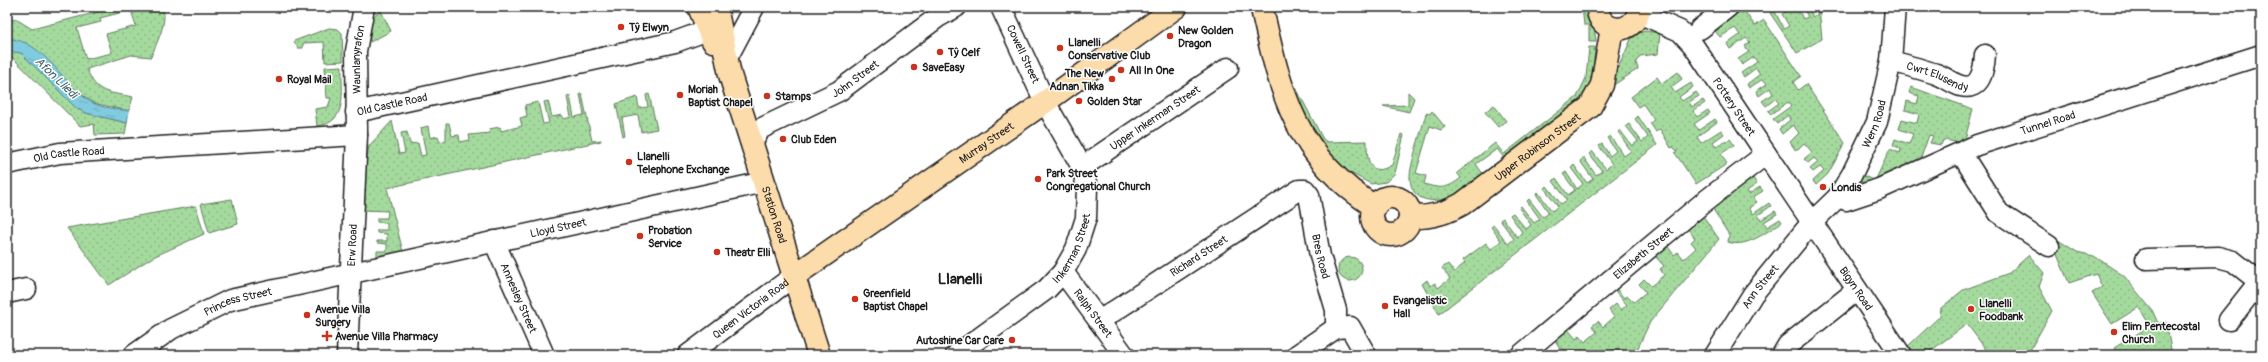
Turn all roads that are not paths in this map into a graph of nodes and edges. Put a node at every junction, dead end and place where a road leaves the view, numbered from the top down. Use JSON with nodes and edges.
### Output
{"nodes":[{"id":1,"x":364,"y":7,"type":"edge"},
{"id":2,"x":699,"y":7,"type":"edge"},
{"id":3,"x":754,"y":7,"type":"edge"},
{"id":4,"x":956,"y":7,"type":"edge"},
{"id":5,"x":1001,"y":7,"type":"edge"},
{"id":6,"x":1176,"y":7,"type":"edge"},
{"id":7,"x":1598,"y":7,"type":"edge"},
{"id":8,"x":1728,"y":7,"type":"edge"},
{"id":9,"x":1895,"y":7,"type":"edge"},
{"id":10,"x":1259,"y":8,"type":"edge"},
{"id":11,"x":1639,"y":10,"type":"edge"},
{"id":12,"x":714,"y":19,"type":"edge"},
{"id":13,"x":1612,"y":28,"type":"junction"},
{"id":14,"x":1700,"y":29,"type":"dead end"},
{"id":15,"x":1985,"y":55,"type":"dead end"},
{"id":16,"x":2261,"y":55,"type":"edge"},
{"id":17,"x":1891,"y":61,"type":"junction"},
{"id":18,"x":728,"y":66,"type":"junction"},
{"id":19,"x":1228,"y":68,"type":"dead end"},
{"id":20,"x":1045,"y":102,"type":"junction"},
{"id":21,"x":356,"y":112,"type":"junction"},
{"id":22,"x":357,"y":135,"type":"junction"},
{"id":23,"x":752,"y":143,"type":"junction"},
{"id":24,"x":1961,"y":153,"type":"junction"},
{"id":25,"x":1766,"y":154,"type":"junction"},
{"id":26,"x":7,"y":164,"type":"edge"},
{"id":27,"x":1082,"y":167,"type":"junction"},
{"id":28,"x":764,"y":182,"type":"junction"},
{"id":29,"x":1299,"y":190,"type":"joint"},
{"id":30,"x":1838,"y":198,"type":"junction"},
{"id":31,"x":1812,"y":222,"type":"junction"},
{"id":32,"x":494,"y":241,"type":"junction"},
{"id":33,"x":2049,"y":246,"type":"dead end"},
{"id":34,"x":2146,"y":259,"type":"dead end"},
{"id":35,"x":1063,"y":272,"type":"junction"},
{"id":36,"x":352,"y":273,"type":"junction"},
{"id":37,"x":794,"y":276,"type":"junction"},
{"id":38,"x":2258,"y":276,"type":"edge"},
{"id":39,"x":1857,"y":290,"type":"junction"},
{"id":40,"x":2229,"y":320,"type":"dead end"},
{"id":41,"x":1098,"y":321,"type":"junction"},
{"id":42,"x":1343,"y":327,"type":"junction"},
{"id":43,"x":134,"y":355,"type":"edge"},
{"id":44,"x":348,"y":355,"type":"edge"},
{"id":45,"x":544,"y":355,"type":"edge"},
{"id":46,"x":688,"y":355,"type":"edge"},
{"id":47,"x":819,"y":355,"type":"edge"},
{"id":48,"x":956,"y":355,"type":"edge"},
{"id":49,"x":1124,"y":355,"type":"edge"},
{"id":50,"x":1297,"y":355,"type":"edge"},
{"id":51,"x":1366,"y":355,"type":"edge"},
{"id":52,"x":1521,"y":355,"type":"edge"},
{"id":53,"x":1715,"y":355,"type":"edge"},
{"id":54,"x":1782,"y":355,"type":"edge"},
{"id":55,"x":1901,"y":355,"type":"edge"}],
"edges":[{"from":1,"to":21,"type":"street","name":"Waunlanyrafon"},
{"from":2,"to":12,"type":"main road","name":"Station Road"},
{"from":3,"to":18,"type":"street"},
{"from":4,"to":23,"type":"street","name":"John Street"},
{"from":5,"to":20,"type":"street","name":"Cowell Street"},
{"from":6,"to":20,"type":"main road","name":"Murray Street"},
{"from":7,"to":13,"type":"main road"},
{"from":8,"to":14,"type":"street"},
{"from":9,"to":17,"type":"street","name":"Wern Road"},
{"from":10,"to":13,"type":"main road","name":"Upper Robinson Street"},
{"from":11,"to":13,"type":"main road"},
{"from":11,"to":25,"type":"street","name":"Pottery Street"},
{"from":12,"to":18,"type":"main road","name":"Station Road"},
{"from":12,"to":21,"type":"street","name":"Old Castle Road"},
{"from":15,"to":17,"type":"street","name":"Cwrt Elusendy"},
{"from":16,"to":24,"type":"street","name":"Tunnel Road"},
{"from":17,"to":30,"type":"street","name":"Wern Road"},
{"from":18,"to":23,"type":"main road","name":"Station Road"},
{"from":19,"to":27,"type":"street","name":"Upper Inkerman Street"},
{"from":20,"to":27,"type":"street","name":"Inkerman Street"},
{"from":20,"to":37,"type":"main road","name":"Murray Street"},
{"from":21,"to":22,"type":"street","name":"Old Castle Road"},
{"from":22,"to":26,"type":"street","name":"Old Castle Road"},
{"from":22,"to":36,"type":"street","name":"Erw Road"},
{"from":23,"to":28,"type":"main road","name":"Station Road"},
{"from":24,"to":30,"type":"street","name":"Tunnel Road"},
{"from":24,"to":33,"type":"street"},
{"from":25,"to":31,"type":"street","name":"Pottery Street"},
{"from":25,"to":52,"type":"street","name":"Elizabeth Street"},
{"from":27,"to":35,"type":"street","name":"Inkerman Street"},
{"from":28,"to":32,"type":"street","name":"Lloyd Street"},
{"from":28,"to":37,"type":"main road","name":"Station Road"},
{"from":29,"to":41,"type":"street","name":"Richard Street"},
{"from":29,"to":42,"type":"street","name":"Bres Road"},
{"from":30,"to":31,"type":"street","name":"Wern Road"},
{"from":31,"to":39,"type":"street","name":"Bigyn Road"},
{"from":31,"to":53,"type":"street","name":"Ann Street"},
{"from":32,"to":36,"type":"street","name":"Lloyd Street"},
{"from":32,"to":45,"type":"street","name":"Annesley Street"},
{"from":34,"to":38,"type":"street"},
{"from":35,"to":41,"type":"street","name":"Ralph Street"},
{"from":35,"to":48,"type":"street","name":"Inkerman Street"},
{"from":36,"to":43,"type":"street","name":"Princess Street"},
{"from":36,"to":44,"type":"street","name":"Erw Road"},
{"from":37,"to":46,"type":"street","name":"Queen Victoria Road"},
{"from":37,"to":47,"type":"main road","name":"Station Road"},
{"from":38,"to":40,"type":"street"},
{"from":39,"to":54,"type":"street"},
{"from":39,"to":55,"type":"street","name":"Bigyn Road"},
{"from":41,"to":49,"type":"street","name":"Ralph Street"},
{"from":42,"to":50,"type":"street"},
{"from":42,"to":51,"type":"street"}]}
